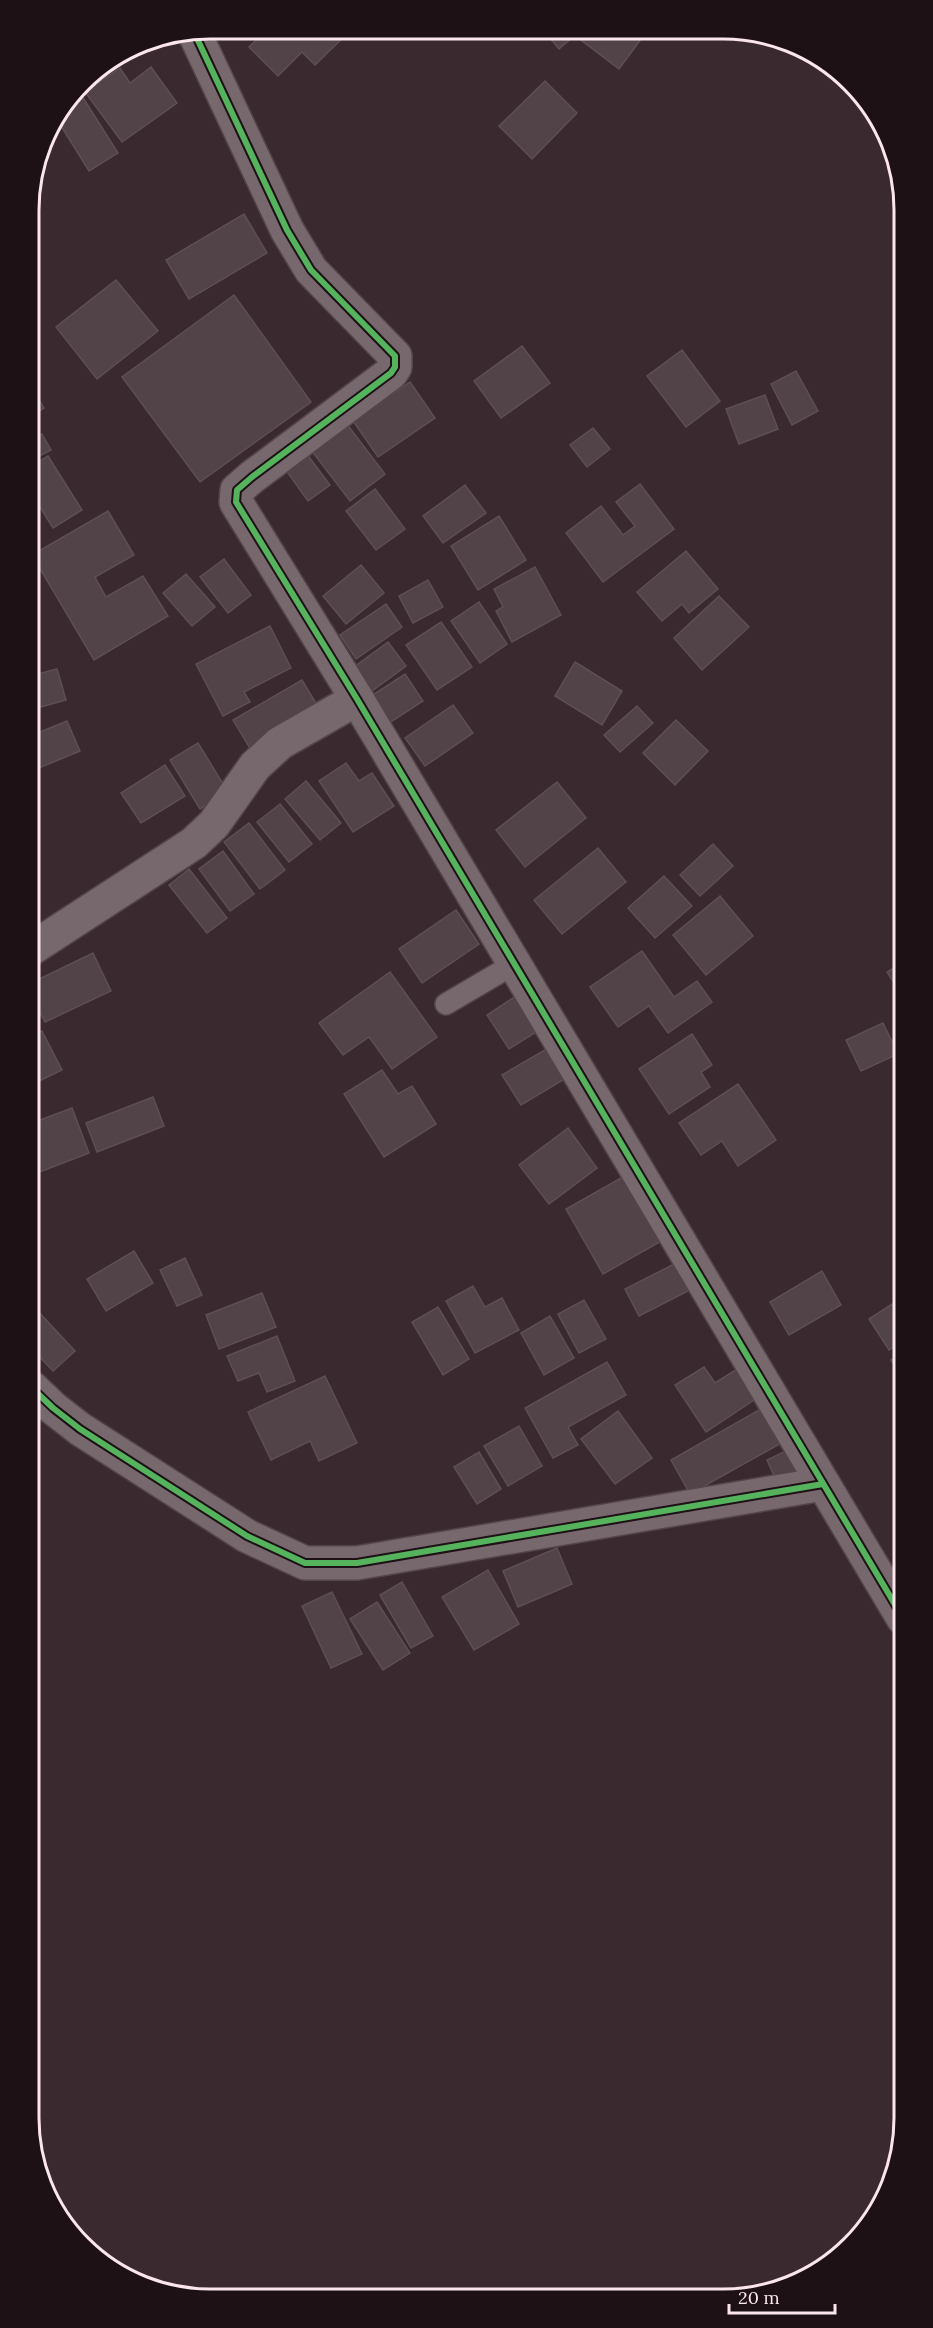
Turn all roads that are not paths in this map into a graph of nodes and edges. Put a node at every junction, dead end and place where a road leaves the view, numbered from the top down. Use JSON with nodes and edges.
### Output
{"nodes":[{"id":1,"x":198,"y":40,"type":"edge"},
{"id":2,"x":357,"y":699,"type":"junction"},
{"id":3,"x":39,"y":944,"type":"edge"},
{"id":4,"x":514,"y":964,"type":"junction"},
{"id":5,"x":446,"y":1004,"type":"dead end"},
{"id":6,"x":39,"y":1395,"type":"edge"},
{"id":7,"x":823,"y":1484,"type":"junction"},
{"id":8,"x":894,"y":1603,"type":"edge"}],
"edges":[{"from":1,"to":2,"type":"street"},
{"from":2,"to":3,"type":"street"},
{"from":2,"to":4,"type":"street"},
{"from":4,"to":5,"type":"lane"},
{"from":4,"to":7,"type":"street"},
{"from":6,"to":7,"type":"street"},
{"from":7,"to":8,"type":"street"}]}
